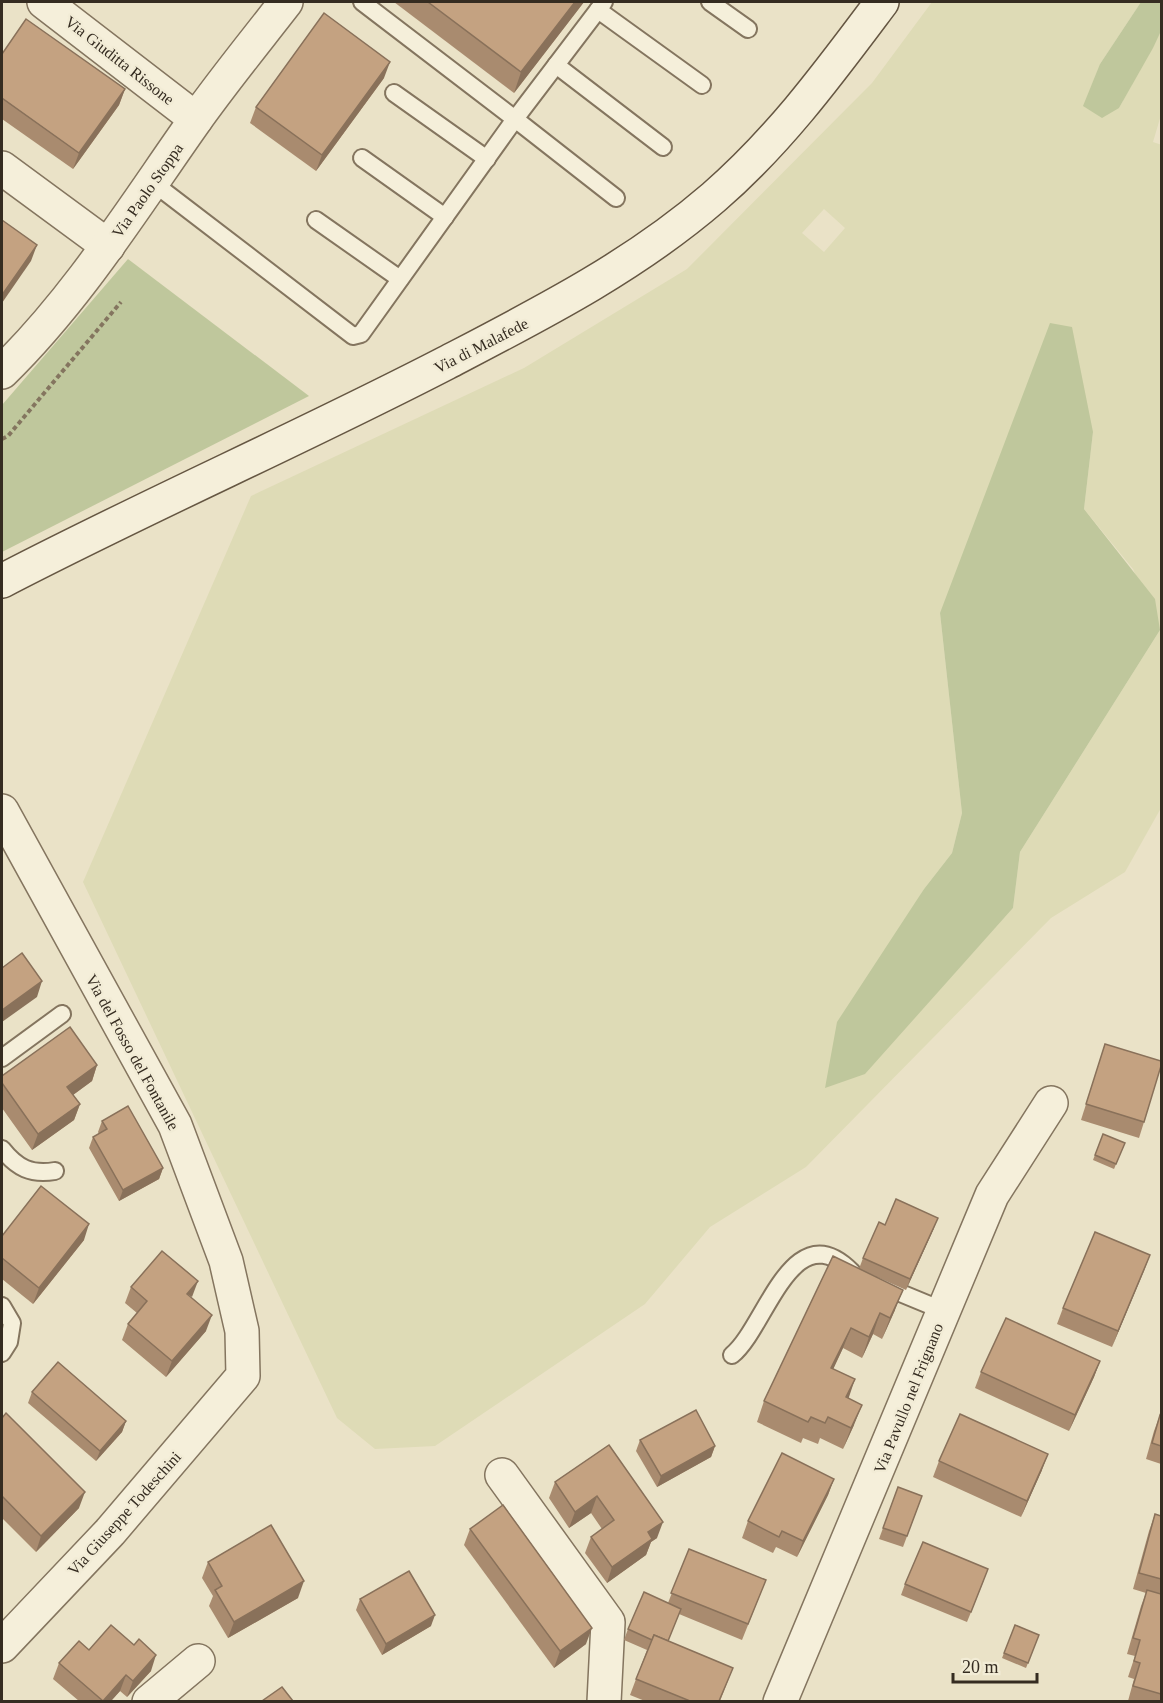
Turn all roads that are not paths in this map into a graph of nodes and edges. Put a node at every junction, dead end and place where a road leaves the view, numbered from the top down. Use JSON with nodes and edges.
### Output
{"nodes":[{"id":1,"x":44,"y":2,"type":"edge"},
{"id":2,"x":286,"y":2,"type":"edge"},
{"id":3,"x":362,"y":2,"type":"edge"},
{"id":4,"x":710,"y":2,"type":"edge"},
{"id":5,"x":882,"y":2,"type":"edge"},
{"id":6,"x":601,"y":6,"type":"edge"},
{"id":7,"x":748,"y":29,"type":"dead end"},
{"id":8,"x":556,"y":65,"type":"junction"},
{"id":9,"x":702,"y":85,"type":"dead end"},
{"id":10,"x":394,"y":93,"type":"dead end"},
{"id":11,"x":196,"y":119,"type":"junction"},
{"id":12,"x":515,"y":119,"type":"junction"},
{"id":13,"x":663,"y":147,"type":"dead end"},
{"id":14,"x":362,"y":158,"type":"dead end"},
{"id":15,"x":487,"y":159,"type":"junction"},
{"id":16,"x":2,"y":168,"type":"edge"},
{"id":17,"x":152,"y":182,"type":"junction"},
{"id":18,"x":616,"y":198,"type":"dead end"},
{"id":19,"x":445,"y":217,"type":"junction"},
{"id":20,"x":316,"y":220,"type":"dead end"},
{"id":21,"x":108,"y":246,"type":"junction"},
{"id":22,"x":400,"y":279,"type":"junction"},
{"id":23,"x":2,"y":372,"type":"edge"},
{"id":24,"x":2,"y":581,"type":"edge"},
{"id":25,"x":2,"y":811,"type":"edge"},
{"id":26,"x":62,"y":1014,"type":"dead end"},
{"id":27,"x":2,"y":1058,"type":"edge"},
{"id":28,"x":1051,"y":1103,"type":"dead end"},
{"id":29,"x":2,"y":1149,"type":"edge"},
{"id":30,"x":56,"y":1171,"type":"dead end"},
{"id":31,"x":2,"y":1306,"type":"edge"},
{"id":32,"x":944,"y":1311,"type":"junction"},
{"id":33,"x":2,"y":1353,"type":"edge"},
{"id":34,"x":732,"y":1355,"type":"dead end"},
{"id":35,"x":243,"y":1376,"type":"joint"},
{"id":36,"x":502,"y":1475,"type":"dead end"},
{"id":37,"x":2,"y":1646,"type":"edge"},
{"id":38,"x":198,"y":1661,"type":"dead end"},
{"id":39,"x":149,"y":1701,"type":"edge"},
{"id":40,"x":604,"y":1701,"type":"edge"},
{"id":41,"x":780,"y":1701,"type":"edge"}],
"edges":[{"from":1,"to":11,"type":"street","name":"Via Giuditta Rissone"},
{"from":2,"to":11,"type":"street","name":"Via Paolo Stoppa"},
{"from":3,"to":12,"type":"lane"},
{"from":4,"to":7,"type":"lane"},
{"from":5,"to":24,"type":"street","name":"Via di Malafede"},
{"from":6,"to":8,"type":"lane"},
{"from":6,"to":9,"type":"lane"},
{"from":8,"to":12,"type":"lane"},
{"from":8,"to":13,"type":"lane"},
{"from":10,"to":15,"type":"lane"},
{"from":11,"to":17,"type":"street","name":"Via Paolo Stoppa"},
{"from":12,"to":15,"type":"lane"},
{"from":12,"to":18,"type":"lane"},
{"from":14,"to":19,"type":"lane"},
{"from":15,"to":19,"type":"lane"},
{"from":16,"to":21,"type":"street"},
{"from":17,"to":21,"type":"street","name":"Via Paolo Stoppa"},
{"from":17,"to":22,"type":"lane"},
{"from":19,"to":22,"type":"lane"},
{"from":20,"to":22,"type":"lane"},
{"from":21,"to":23,"type":"street","name":"Via Paolo Stoppa"},
{"from":25,"to":35,"type":"street","name":"Via del Fosso del Fontanile"},
{"from":26,"to":27,"type":"lane"},
{"from":28,"to":32,"type":"street","name":"Via Pavullo nel Frignano"},
{"from":29,"to":30,"type":"lane"},
{"from":31,"to":33,"type":"lane"},
{"from":32,"to":34,"type":"lane"},
{"from":32,"to":41,"type":"street","name":"Via Pavullo nel Frignano"},
{"from":35,"to":37,"type":"street","name":"Via Giuseppe Todeschini"},
{"from":36,"to":40,"type":"street"},
{"from":38,"to":39,"type":"street"}]}
